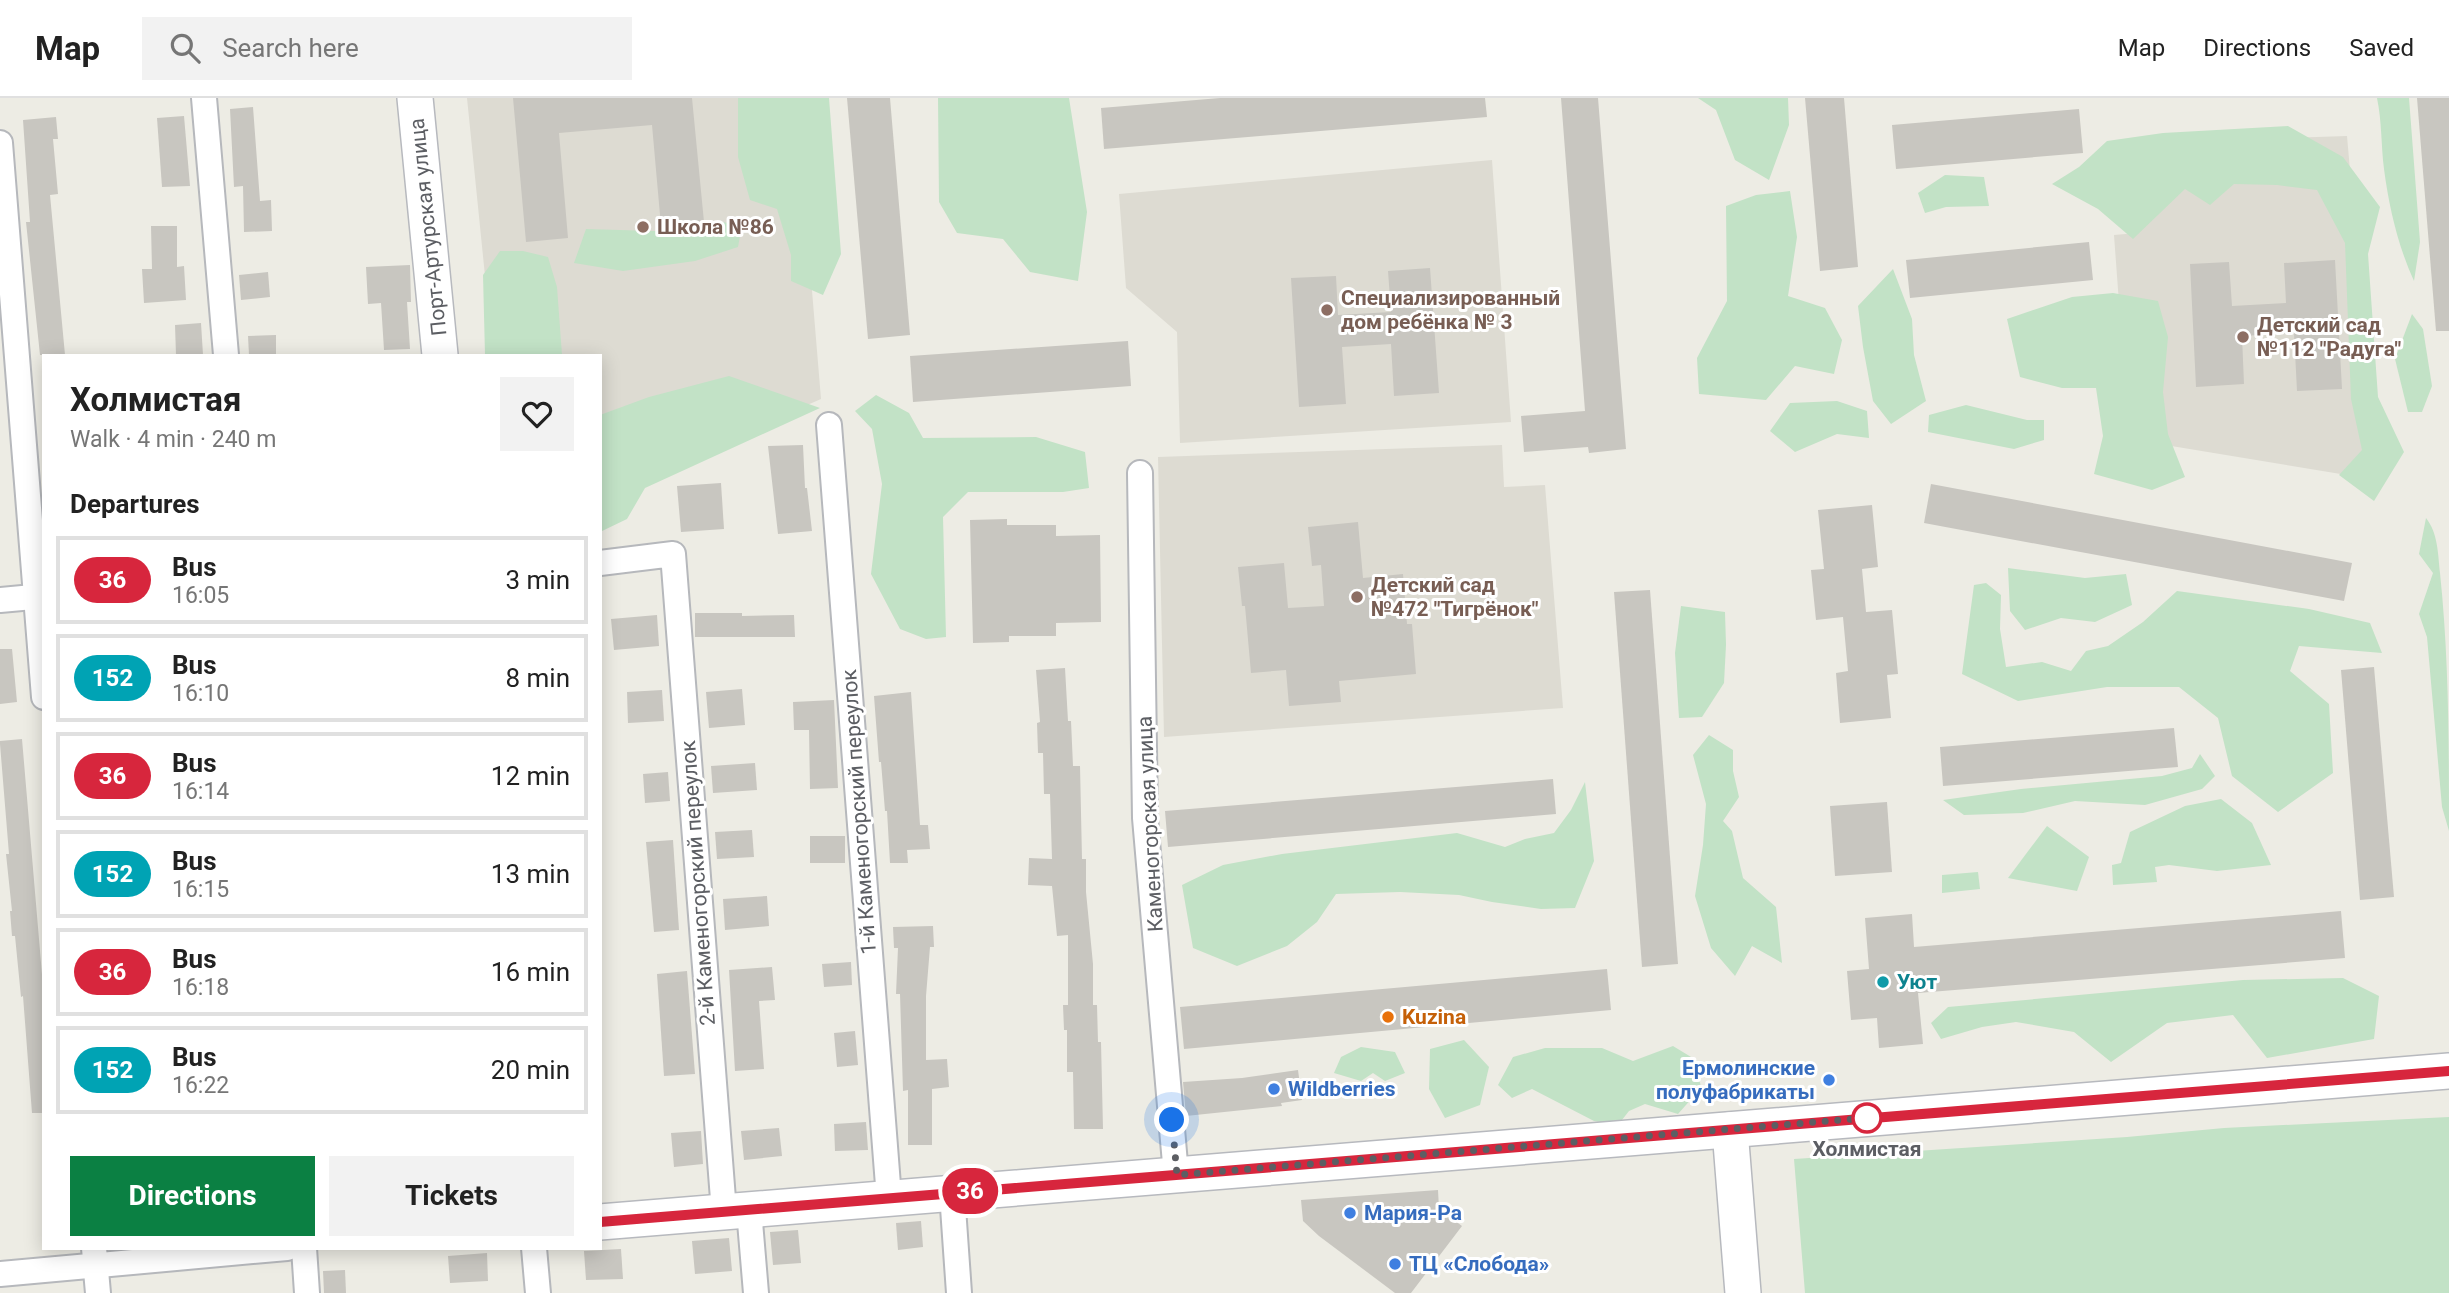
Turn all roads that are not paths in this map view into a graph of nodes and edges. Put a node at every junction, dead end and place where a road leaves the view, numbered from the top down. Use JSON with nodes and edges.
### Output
{"nodes":[{"id":1,"x":204,"y":98,"type":"edge"},
{"id":2,"x":415,"y":98,"type":"edge"},
{"id":3,"x":0,"y":143,"type":"edge"},
{"id":4,"x":226,"y":354,"type":"edge"},
{"id":5,"x":440,"y":354,"type":"edge"},
{"id":6,"x":828,"y":425,"type":"dead end"},
{"id":7,"x":1140,"y":473,"type":"dead end"},
{"id":8,"x":602,"y":564,"type":"edge"},
{"id":9,"x":39,"y":596,"type":"edge"},
{"id":10,"x":0,"y":600,"type":"edge"},
{"id":11,"x":42,"y":657,"type":"edge"},
{"id":12,"x":2449,"y":1071,"type":"edge"},
{"id":13,"x":1730,"y":1130,"type":"junction"},
{"id":14,"x":1177,"y":1175,"type":"junction"},
{"id":15,"x":952,"y":1193,"type":"junction"},
{"id":16,"x":889,"y":1198,"type":"junction"},
{"id":17,"x":737,"y":1211,"type":"junction"},
{"id":18,"x":602,"y":1222,"type":"edge"},
{"id":19,"x":239,"y":1250,"type":"edge"},
{"id":20,"x":304,"y":1250,"type":"edge"},
{"id":21,"x":534,"y":1250,"type":"edge"},
{"id":22,"x":95,"y":1256,"type":"edge"},
{"id":23,"x":0,"y":1274,"type":"edge"},
{"id":24,"x":98,"y":1293,"type":"edge"},
{"id":25,"x":307,"y":1293,"type":"edge"},
{"id":26,"x":538,"y":1293,"type":"edge"},
{"id":27,"x":756,"y":1293,"type":"edge"},
{"id":28,"x":959,"y":1293,"type":"edge"},
{"id":29,"x":1743,"y":1293,"type":"edge"}],
"edges":[{"from":1,"to":4,"type":"street"},
{"from":2,"to":5,"type":"street","name":"Порт-Артурская улица"},
{"from":3,"to":9,"type":"street"},
{"from":6,"to":16,"type":"street","name":"1-й Каменогорский переулок"},
{"from":7,"to":14,"type":"street","name":"Каменогорская улица"},
{"from":8,"to":17,"type":"street","name":"2-й Каменогорский переулок"},
{"from":9,"to":10,"type":"street"},
{"from":9,"to":11,"type":"street"},
{"from":12,"to":13,"type":"street"},
{"from":13,"to":14,"type":"street"},
{"from":13,"to":29,"type":"street"},
{"from":14,"to":15,"type":"street"},
{"from":15,"to":16,"type":"street"},
{"from":15,"to":28,"type":"street"},
{"from":16,"to":17,"type":"street"},
{"from":17,"to":18,"type":"street"},
{"from":17,"to":27,"type":"street","name":"2-й Каменогорский переулок"},
{"from":19,"to":22,"type":"street"},
{"from":20,"to":25,"type":"street"},
{"from":21,"to":26,"type":"street"},
{"from":22,"to":23,"type":"street"},
{"from":22,"to":24,"type":"street"}]}
